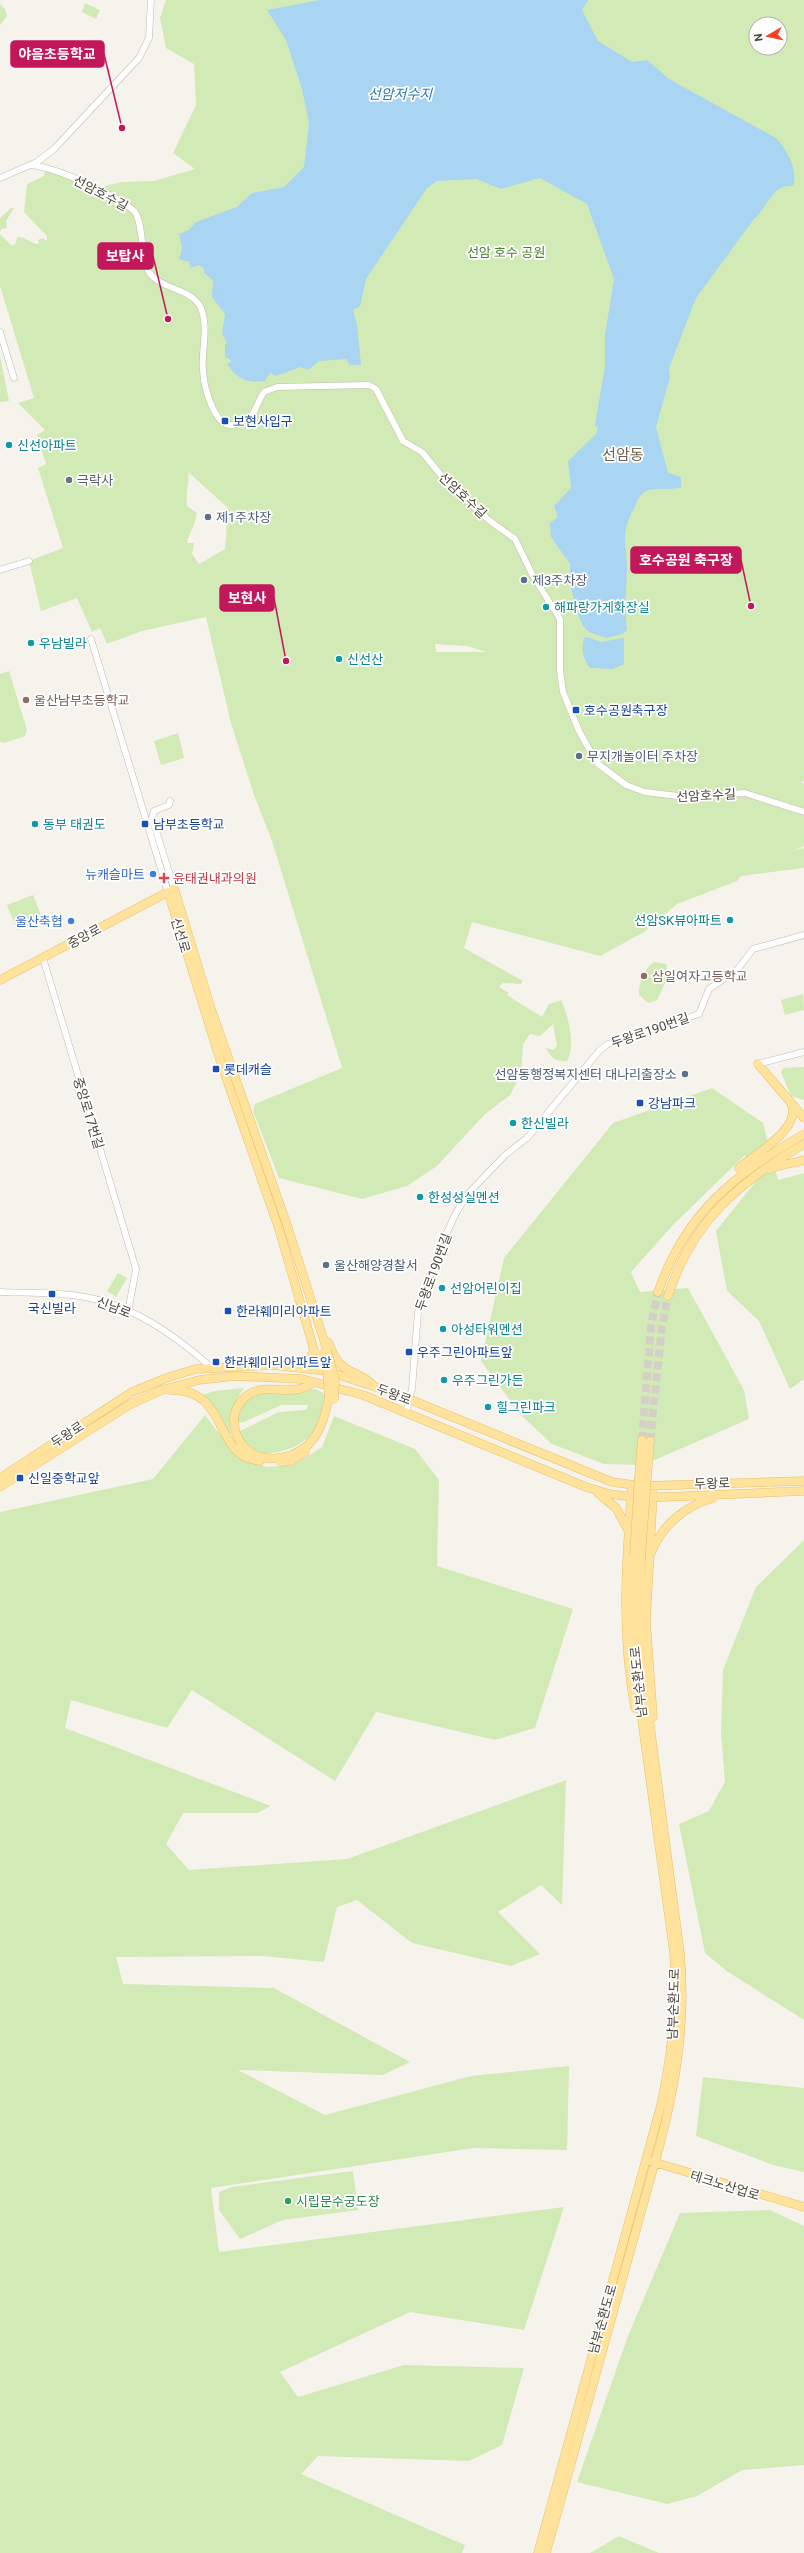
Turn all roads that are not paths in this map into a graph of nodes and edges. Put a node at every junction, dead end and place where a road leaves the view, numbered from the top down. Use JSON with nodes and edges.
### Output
{"nodes":[{"id":1,"x":151,"y":0,"type":"edge"},
{"id":2,"x":31,"y":165,"type":"junction"},
{"id":3,"x":0,"y":178,"type":"edge"},
{"id":4,"x":0,"y":332,"type":"edge"},
{"id":5,"x":14,"y":378,"type":"dead end"},
{"id":6,"x":29,"y":561,"type":"dead end"},
{"id":7,"x":0,"y":570,"type":"edge"},
{"id":8,"x":91,"y":639,"type":"dead end"},
{"id":9,"x":170,"y":801,"type":"dead end"},
{"id":10,"x":142,"y":807,"type":"junction"},
{"id":11,"x":804,"y":812,"type":"edge"},
{"id":12,"x":153,"y":820,"type":"junction"},
{"id":13,"x":171,"y":890,"type":"junction"},
{"id":14,"x":804,"y":935,"type":"edge"},
{"id":15,"x":43,"y":958,"type":"junction"},
{"id":16,"x":0,"y":980,"type":"edge"},
{"id":17,"x":804,"y":1052,"type":"edge"},
{"id":18,"x":758,"y":1064,"type":"joint"},
{"id":19,"x":792,"y":1103,"type":"junction"},
{"id":20,"x":804,"y":1109,"type":"edge"},
{"id":21,"x":804,"y":1118,"type":"edge"},
{"id":22,"x":804,"y":1134,"type":"edge"},
{"id":23,"x":804,"y":1144,"type":"edge"},
{"id":24,"x":804,"y":1160,"type":"edge"},
{"id":25,"x":740,"y":1187,"type":"junction"},
{"id":26,"x":697,"y":1218,"type":"junction"},
{"id":27,"x":283,"y":1227,"type":"junction"},
{"id":28,"x":0,"y":1292,"type":"edge"},
{"id":29,"x":658,"y":1292,"type":"tunnel mouth"},
{"id":30,"x":668,"y":1296,"type":"tunnel mouth"},
{"id":31,"x":128,"y":1312,"type":"junction"},
{"id":32,"x":288,"y":1367,"type":"junction"},
{"id":33,"x":212,"y":1368,"type":"junction"},
{"id":34,"x":315,"y":1382,"type":"junction"},
{"id":35,"x":374,"y":1387,"type":"junction"},
{"id":36,"x":162,"y":1390,"type":"junction"},
{"id":37,"x":331,"y":1399,"type":"junction"},
{"id":38,"x":410,"y":1400,"type":"junction"},
{"id":39,"x":406,"y":1412,"type":"junction"},
{"id":40,"x":642,"y":1440,"type":"tunnel mouth"},
{"id":41,"x":650,"y":1441,"type":"tunnel mouth"},
{"id":42,"x":643,"y":1476,"type":"junction"},
{"id":43,"x":0,"y":1478,"type":"edge"},
{"id":44,"x":804,"y":1481,"type":"edge"},
{"id":45,"x":632,"y":1486,"type":"junction"},
{"id":46,"x":653,"y":1486,"type":"junction"},
{"id":47,"x":586,"y":1487,"type":"junction"},
{"id":48,"x":0,"y":1488,"type":"edge"},
{"id":49,"x":804,"y":1491,"type":"edge"},
{"id":50,"x":728,"y":1495,"type":"junction"},
{"id":51,"x":631,"y":1498,"type":"junction"},
{"id":52,"x":652,"y":1498,"type":"junction"},
{"id":53,"x":628,"y":1531,"type":"junction"},
{"id":54,"x":650,"y":1532,"type":"junction"},
{"id":55,"x":649,"y":1561,"type":"junction"},
{"id":56,"x":658,"y":1810,"type":"junction"},
{"id":57,"x":646,"y":2160,"type":"junction"},
{"id":58,"x":655,"y":2162,"type":"junction"},
{"id":59,"x":804,"y":2207,"type":"edge"},
{"id":60,"x":538,"y":2553,"type":"edge"},
{"id":61,"x":546,"y":2553,"type":"edge"}],
"edges":[{"from":1,"to":2,"type":"street"},
{"from":2,"to":3,"type":"street"},
{"from":2,"to":11,"type":"street","name":"선암호수길"},
{"from":4,"to":5,"type":"street"},
{"from":6,"to":7,"type":"street"},
{"from":8,"to":10,"type":"street","name":"신선로"},
{"from":9,"to":12,"type":"street"},
{"from":10,"to":12,"type":"street"},
{"from":10,"to":13,"type":"street","name":"신선로"},
{"from":12,"to":13,"type":"street","name":"신선로"},
{"from":13,"to":15,"type":"main road","name":"중앙로"},
{"from":13,"to":27,"type":"main road","name":"신선로"},
{"from":14,"to":38,"type":"street","name":"두왕로190번길"},
{"from":15,"to":16,"type":"main road","name":"중앙로"},
{"from":15,"to":31,"type":"street","name":"중앙로17번길"},
{"from":17,"to":18,"type":"street"},
{"from":18,"to":19,"type":"main road"},
{"from":19,"to":20,"type":"main road"},
{"from":19,"to":21,"type":"main road"},
{"from":19,"to":26,"type":"main road"},
{"from":22,"to":26,"type":"main road"},
{"from":23,"to":25,"type":"main road"},
{"from":24,"to":25,"type":"main road"},
{"from":25,"to":30,"type":"main road"},
{"from":26,"to":29,"type":"main road"},
{"from":27,"to":32,"type":"main road"},
{"from":27,"to":35,"type":"main road"},
{"from":27,"to":37,"type":"main road","bridge":true},
{"from":28,"to":31,"type":"street","name":"신남로"},
{"from":31,"to":33,"type":"street","name":"신남로"},
{"from":32,"to":33,"type":"main road","name":"두왕로"},
{"from":32,"to":35,"type":"main road","name":"두왕로"},
{"from":33,"to":43,"type":"main road","name":"두왕로"},
{"from":34,"to":36,"type":"main road","name":"두왕로"},
{"from":34,"to":37,"type":"main road"},
{"from":34,"to":39,"type":"main road","name":"두왕로"},
{"from":35,"to":38,"type":"main road","name":"두왕로"},
{"from":36,"to":37,"type":"main road"},
{"from":36,"to":48,"type":"main road","name":"두왕로"},
{"from":38,"to":39,"type":"street","name":"두왕로190번길"},
{"from":38,"to":45,"type":"main road","name":"두왕로"},
{"from":39,"to":47,"type":"main road","name":"두왕로"},
{"from":40,"to":42,"type":"main road","name":"남부순환도로"},
{"from":41,"to":42,"type":"main road","name":"남부순환도로"},
{"from":42,"to":56,"type":"main road","name":"남부순환도로","bridge":true},
{"from":44,"to":46,"type":"main road","name":"두왕로"},
{"from":45,"to":46,"type":"main road","name":"두왕로"},
{"from":45,"to":51,"type":"main road"},
{"from":46,"to":52,"type":"main road"},
{"from":47,"to":51,"type":"main road","name":"두왕로"},
{"from":47,"to":53,"type":"main road"},
{"from":49,"to":50,"type":"main road","name":"두왕로"},
{"from":50,"to":52,"type":"main road","name":"두왕로"},
{"from":50,"to":55,"type":"main road"},
{"from":51,"to":52,"type":"main road","name":"두왕로"},
{"from":51,"to":53,"type":"main road"},
{"from":52,"to":54,"type":"main road"},
{"from":53,"to":54,"type":"main road"},
{"from":53,"to":56,"type":"main road"},
{"from":54,"to":55,"type":"main road"},
{"from":55,"to":56,"type":"main road"},
{"from":56,"to":57,"type":"main road","name":"남부순환도로"},
{"from":56,"to":58,"type":"main road","name":"남부순환도로"},
{"from":57,"to":58,"type":"main road","name":"테크노산업로"},
{"from":57,"to":60,"type":"main road","name":"남부순환도로"},
{"from":58,"to":59,"type":"main road","name":"테크노산업로"},
{"from":58,"to":61,"type":"main road","name":"남부순환도로"}]}
